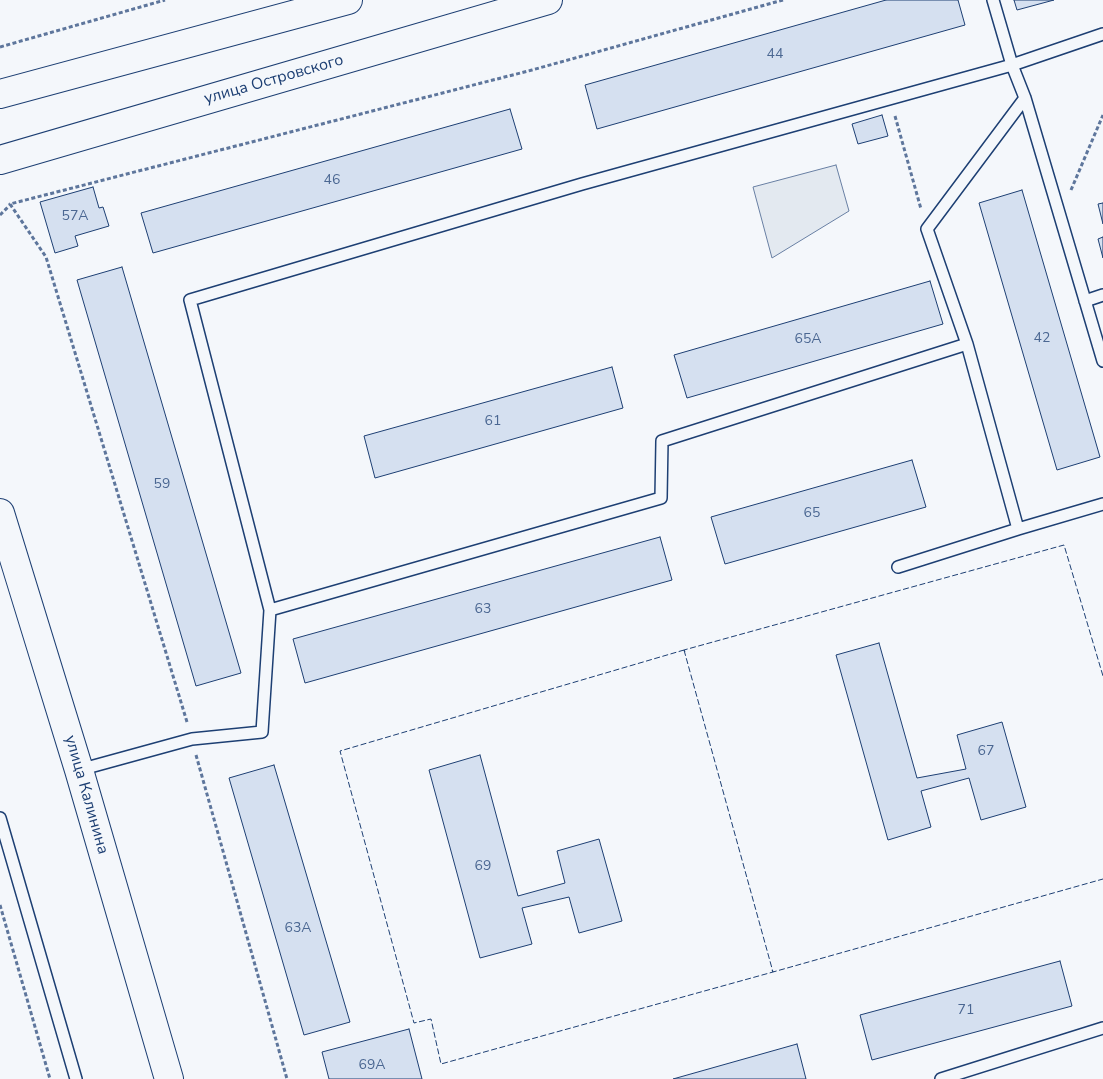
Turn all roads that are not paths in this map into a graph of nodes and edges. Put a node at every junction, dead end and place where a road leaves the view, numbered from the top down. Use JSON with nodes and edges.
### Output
{"nodes":[{"id":1,"x":348,"y":0,"type":"edge"},
{"id":2,"x":548,"y":0,"type":"edge"},
{"id":3,"x":993,"y":0,"type":"edge"},
{"id":4,"x":1103,"y":34,"type":"edge"},
{"id":5,"x":1012,"y":65,"type":"junction"},
{"id":6,"x":0,"y":94,"type":"edge"},
{"id":7,"x":1025,"y":98,"type":"junction"},
{"id":8,"x":0,"y":160,"type":"edge"},
{"id":9,"x":1103,"y":296,"type":"edge"},
{"id":10,"x":1084,"y":301,"type":"junction"},
{"id":11,"x":966,"y":344,"type":"junction"},
{"id":12,"x":1103,"y":361,"type":"edge"},
{"id":13,"x":1103,"y":504,"type":"edge"},
{"id":14,"x":0,"y":513,"type":"edge"},
{"id":15,"x":1018,"y":529,"type":"junction"},
{"id":16,"x":898,"y":567,"type":"dead end"},
{"id":17,"x":270,"y":610,"type":"junction"},
{"id":18,"x":79,"y":770,"type":"junction"},
{"id":19,"x":0,"y":818,"type":"edge"},
{"id":20,"x":1103,"y":1028,"type":"edge"},
{"id":21,"x":76,"y":1079,"type":"edge"},
{"id":22,"x":169,"y":1079,"type":"edge"},
{"id":23,"x":941,"y":1079,"type":"edge"}],
"edges":[{"from":1,"to":6,"type":"main road"},
{"from":2,"to":8,"type":"main road","name":"улица Островского"},
{"from":3,"to":5,"type":"lane"},
{"from":4,"to":5,"type":"lane"},
{"from":5,"to":7,"type":"lane"},
{"from":5,"to":17,"type":"lane"},
{"from":7,"to":10,"type":"lane"},
{"from":7,"to":11,"type":"lane"},
{"from":9,"to":10,"type":"lane"},
{"from":10,"to":12,"type":"lane"},
{"from":11,"to":15,"type":"lane"},
{"from":11,"to":17,"type":"lane"},
{"from":13,"to":15,"type":"lane"},
{"from":14,"to":18,"type":"main road","name":"улица Калинина"},
{"from":15,"to":16,"type":"lane"},
{"from":17,"to":18,"type":"lane"},
{"from":18,"to":22,"type":"main road","name":"улица Калинина"},
{"from":19,"to":21,"type":"lane"},
{"from":20,"to":23,"type":"lane"}]}
